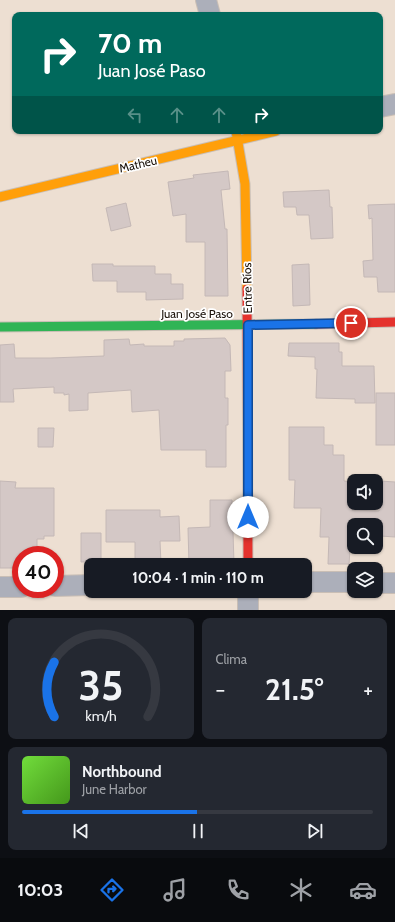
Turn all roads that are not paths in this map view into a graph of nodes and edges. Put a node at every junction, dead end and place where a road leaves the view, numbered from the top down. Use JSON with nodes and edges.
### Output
{"nodes":[{"id":1,"x":206,"y":0,"type":"edge"},
{"id":2,"x":209,"y":12,"type":"edge"},
{"id":3,"x":395,"y":104,"type":"edge"},
{"id":4,"x":383,"y":106,"type":"edge"},
{"id":5,"x":237,"y":135,"type":"edge"},
{"id":6,"x":0,"y":197,"type":"edge"},
{"id":7,"x":395,"y":322,"type":"edge"},
{"id":8,"x":248,"y":325,"type":"junction"},
{"id":9,"x":0,"y":327,"type":"edge"},
{"id":10,"x":248,"y":558,"type":"edge"},
{"id":11,"x":312,"y":582,"type":"edge"},
{"id":12,"x":347,"y":582,"type":"edge"},
{"id":13,"x":383,"y":583,"type":"edge"},
{"id":14,"x":395,"y":583,"type":"edge"},
{"id":15,"x":84,"y":585,"type":"edge"},
{"id":16,"x":64,"y":586,"type":"edge"},
{"id":17,"x":0,"y":587,"type":"edge"},
{"id":18,"x":12,"y":587,"type":"edge"},
{"id":19,"x":248,"y":598,"type":"edge"},
{"id":20,"x":248,"y":610,"type":"edge"}],
"edges":[{"from":1,"to":2,"type":"street"},
{"from":3,"to":4,"type":"street"},
{"from":5,"to":6,"type":"street","name":"Matheu"},
{"from":5,"to":8,"type":"street","name":"Entre Ríos"},
{"from":7,"to":8,"type":"street","name":"Juan José Paso"},
{"from":8,"to":9,"type":"street","name":"Juan José Paso"},
{"from":8,"to":10,"type":"street","name":"Entre Ríos"},
{"from":11,"to":12,"type":"street"},
{"from":13,"to":14,"type":"street"},
{"from":15,"to":16,"type":"street"},
{"from":17,"to":18,"type":"street"},
{"from":19,"to":20,"type":"street"}]}
